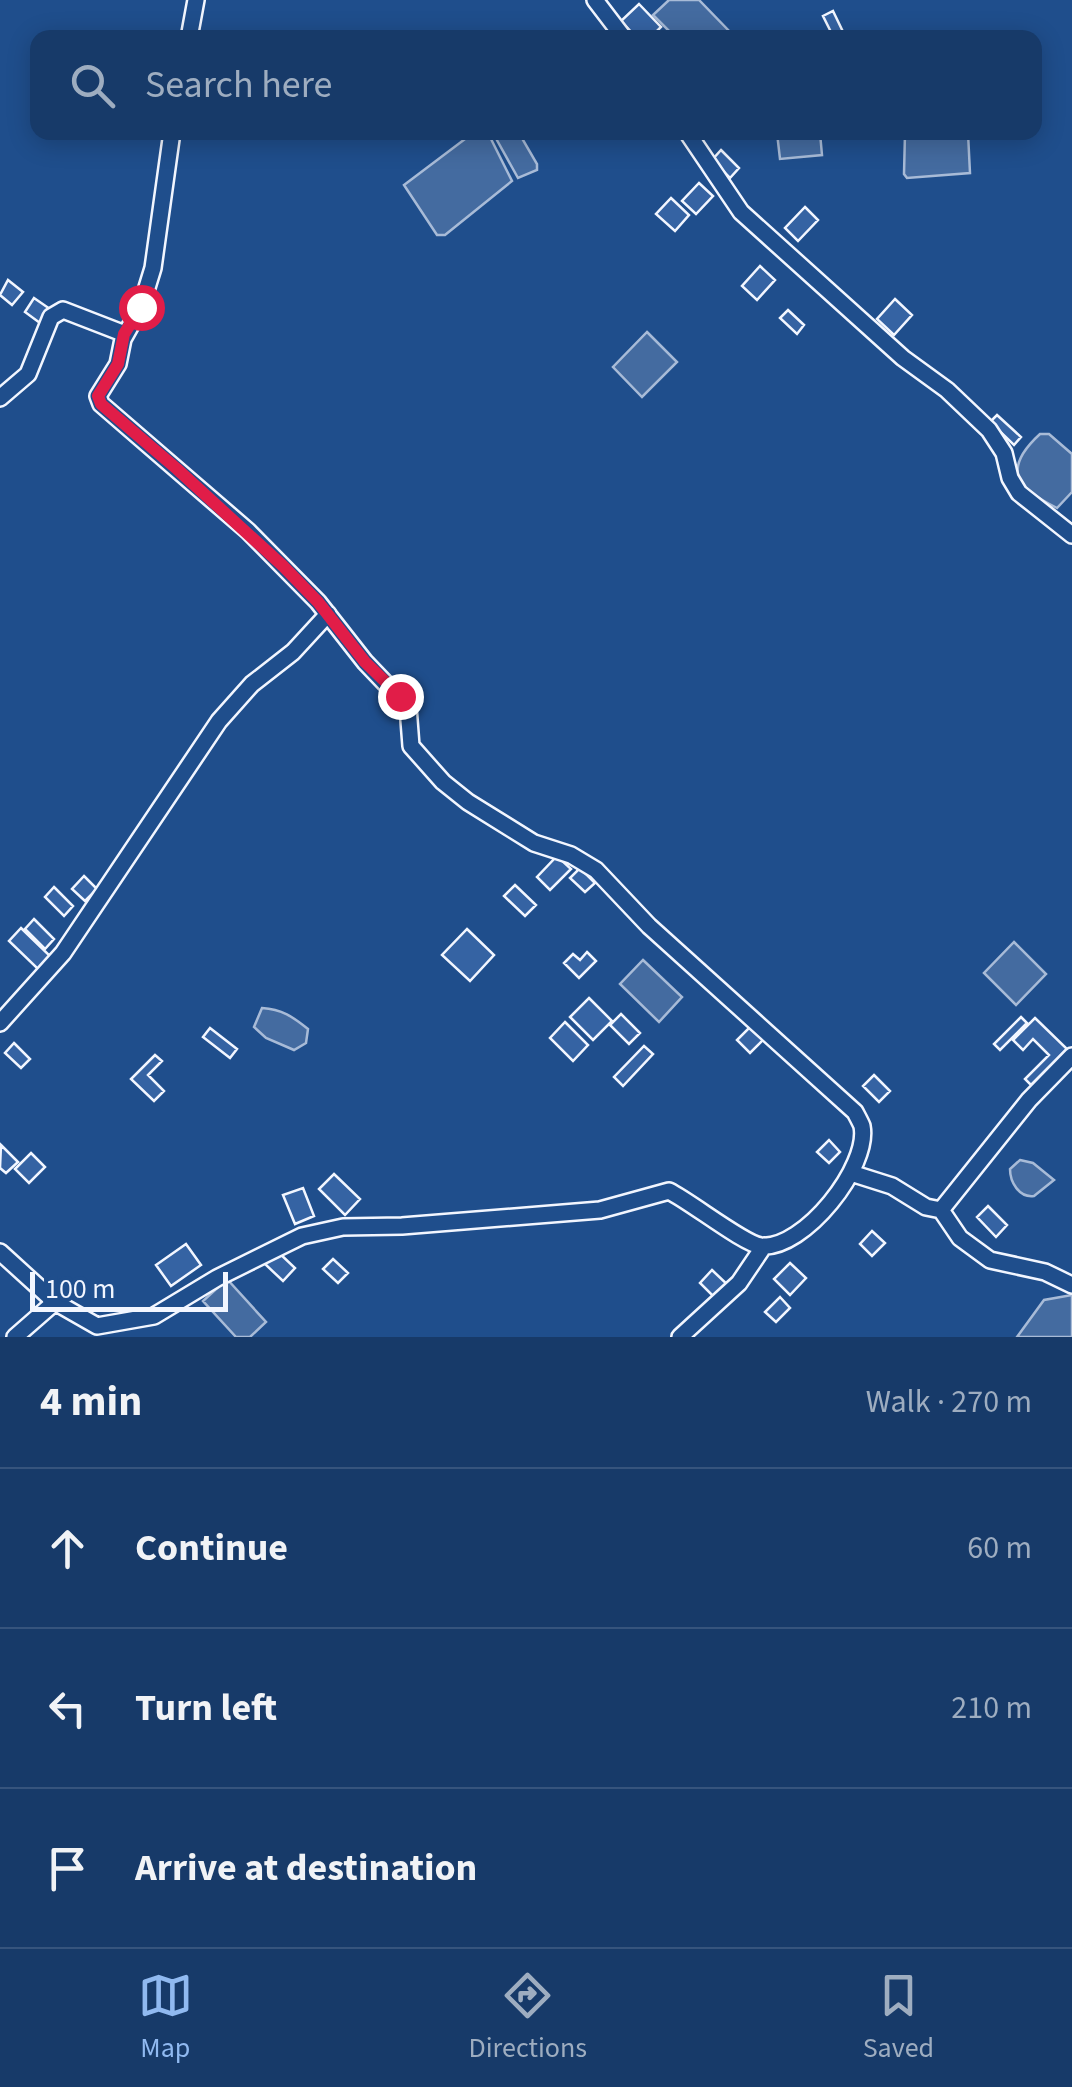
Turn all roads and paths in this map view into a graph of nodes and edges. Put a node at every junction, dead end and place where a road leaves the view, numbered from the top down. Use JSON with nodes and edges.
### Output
{"nodes":[{"id":1,"x":196,"y":0,"type":"edge"},
{"id":2,"x":596,"y":0,"type":"edge"},
{"id":3,"x":190,"y":30,"type":"edge"},
{"id":4,"x":618,"y":30,"type":"edge"},
{"id":5,"x":171,"y":140,"type":"edge"},
{"id":6,"x":692,"y":140,"type":"edge"},
{"id":7,"x":124,"y":334,"type":"junction"},
{"id":8,"x":0,"y":398,"type":"edge"},
{"id":9,"x":1072,"y":535,"type":"edge"},
{"id":10,"x":328,"y":614,"type":"junction"},
{"id":11,"x":0,"y":1023,"type":"edge"},
{"id":12,"x":1072,"y":1056,"type":"edge"},
{"id":13,"x":850,"y":1173,"type":"junction"},
{"id":14,"x":941,"y":1210,"type":"junction"},
{"id":15,"x":764,"y":1246,"type":"junction"},
{"id":16,"x":0,"y":1252,"type":"edge"},
{"id":17,"x":1072,"y":1286,"type":"edge"},
{"id":18,"x":54,"y":1302,"type":"junction"},
{"id":19,"x":16,"y":1337,"type":"edge"},
{"id":20,"x":680,"y":1337,"type":"edge"}],
"edges":[{"from":1,"to":3,"type":"street"},
{"from":2,"to":4,"type":"street"},
{"from":5,"to":7,"type":"street"},
{"from":6,"to":9,"type":"street"},
{"from":7,"to":8,"type":"street"},
{"from":7,"to":10,"type":"street"},
{"from":10,"to":11,"type":"street"},
{"from":10,"to":13,"type":"street"},
{"from":12,"to":14,"type":"street"},
{"from":13,"to":14,"type":"street"},
{"from":13,"to":15,"type":"street"},
{"from":14,"to":17,"type":"street"},
{"from":15,"to":18,"type":"street"},
{"from":15,"to":20,"type":"street"},
{"from":16,"to":18,"type":"street"},
{"from":18,"to":19,"type":"street"}]}
